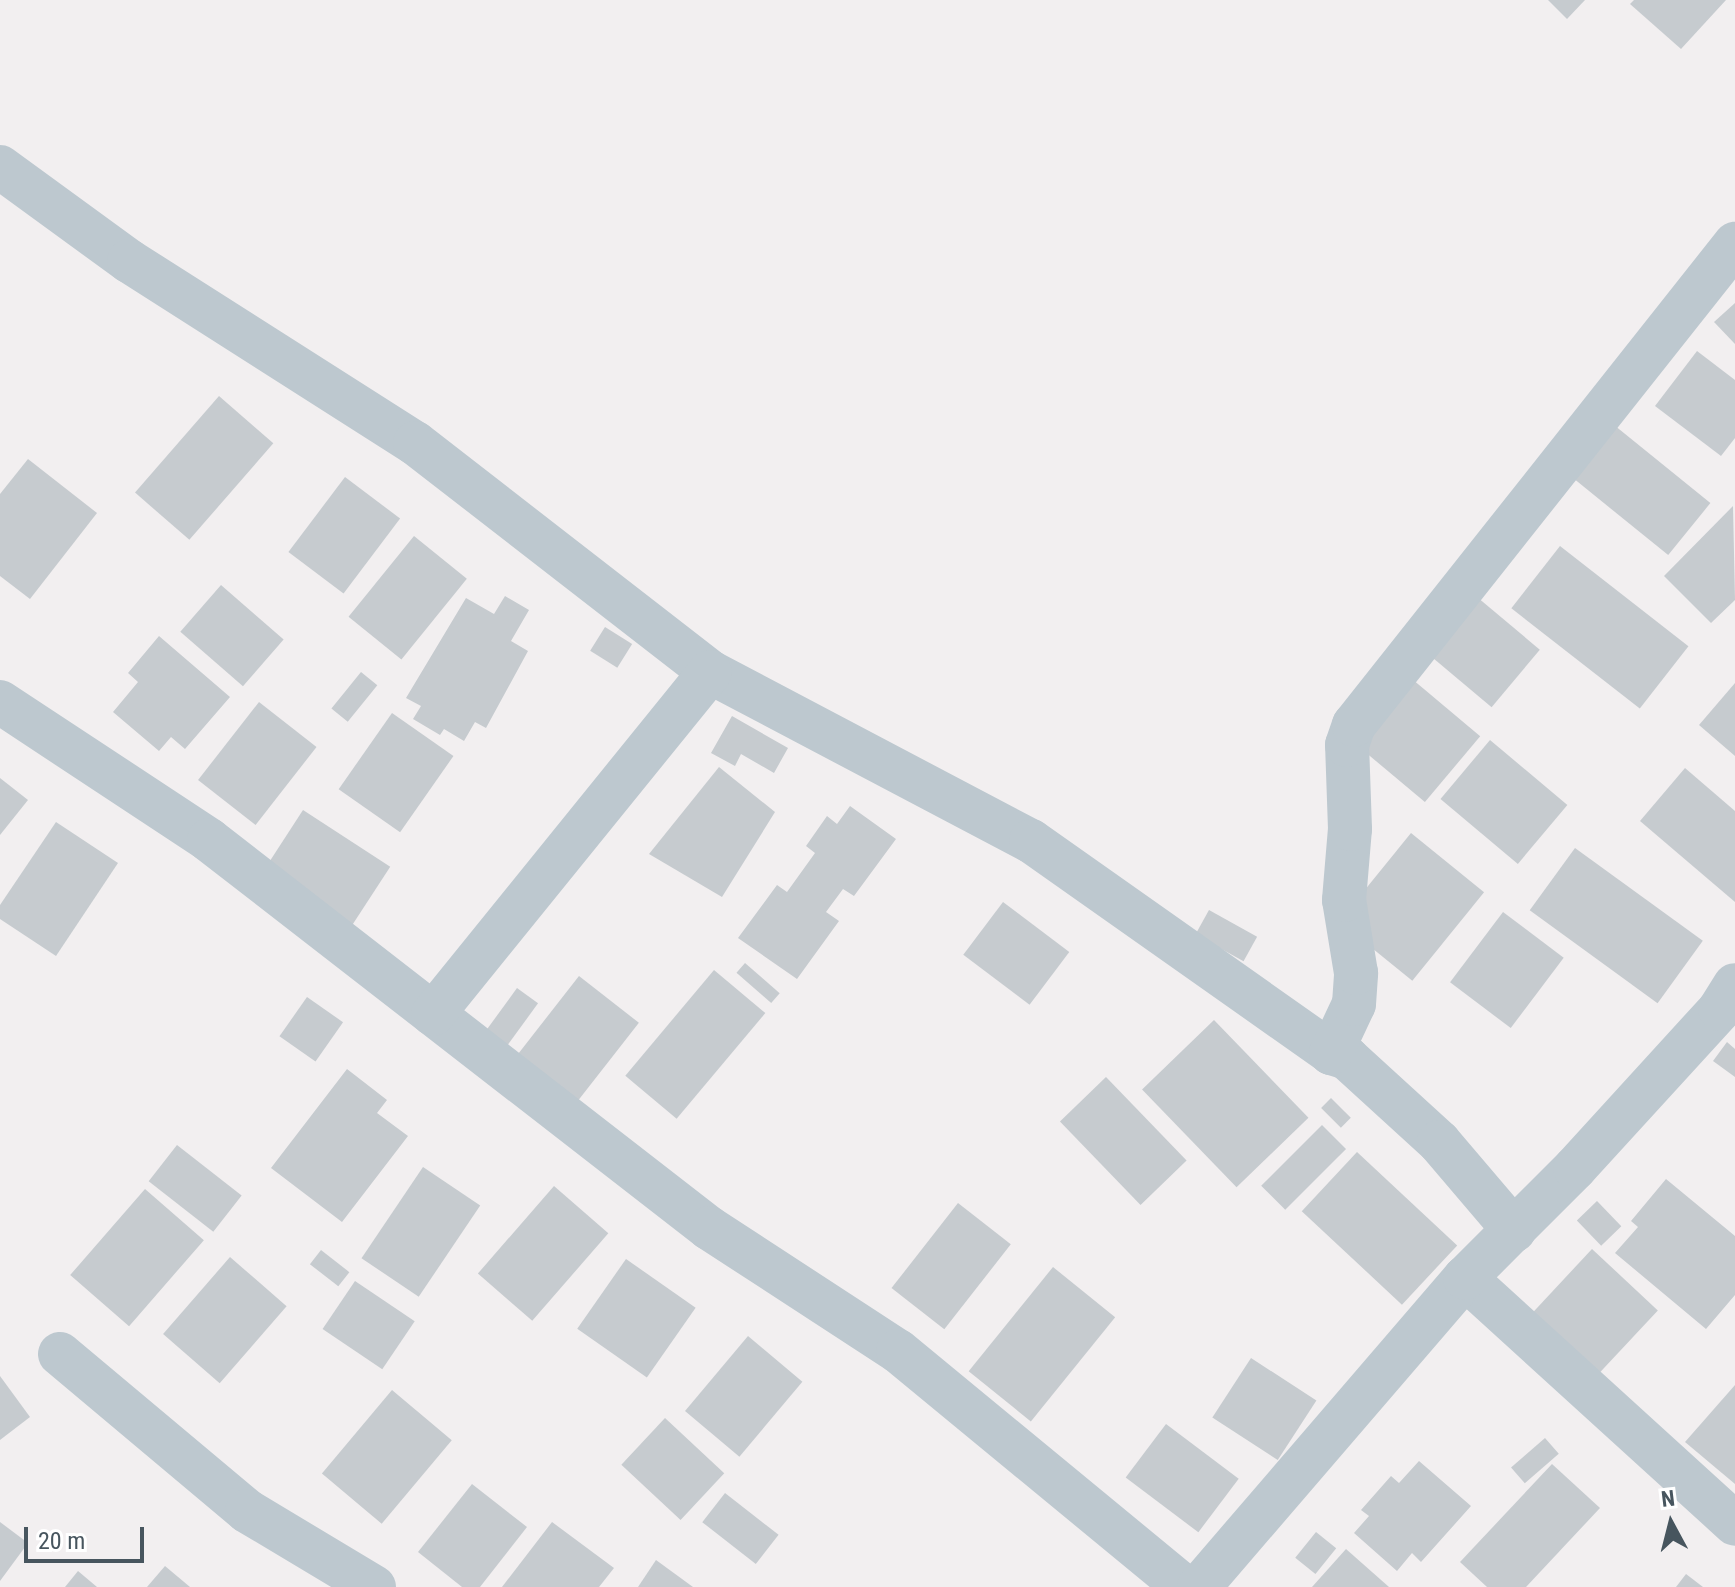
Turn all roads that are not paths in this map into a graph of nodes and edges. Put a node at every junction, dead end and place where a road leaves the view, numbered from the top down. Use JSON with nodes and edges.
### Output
{"nodes":[{"id":1,"x":0,"y":167,"type":"edge"},
{"id":2,"x":1735,"y":244,"type":"edge"},
{"id":3,"x":710,"y":672,"type":"junction"},
{"id":4,"x":0,"y":702,"type":"edge"},
{"id":5,"x":1735,"y":985,"type":"edge"},
{"id":6,"x":433,"y":1014,"type":"junction"},
{"id":7,"x":1331,"y":1053,"type":"junction"},
{"id":8,"x":1514,"y":1230,"type":"junction"},
{"id":9,"x":1465,"y":1278,"type":"junction"},
{"id":10,"x":60,"y":1354,"type":"dead end"},
{"id":11,"x":1735,"y":1524,"type":"edge"},
{"id":12,"x":374,"y":1587,"type":"edge"},
{"id":13,"x":1184,"y":1587,"type":"edge"},
{"id":14,"x":1199,"y":1587,"type":"edge"}],
"edges":[{"from":1,"to":3,"type":"street"},
{"from":2,"to":7,"type":"street"},
{"from":3,"to":6,"type":"street"},
{"from":3,"to":7,"type":"street"},
{"from":4,"to":6,"type":"street"},
{"from":5,"to":8,"type":"street"},
{"from":6,"to":13,"type":"street"},
{"from":7,"to":8,"type":"street"},
{"from":8,"to":9,"type":"street"},
{"from":9,"to":11,"type":"street"},
{"from":9,"to":14,"type":"street"},
{"from":10,"to":12,"type":"street"}]}
